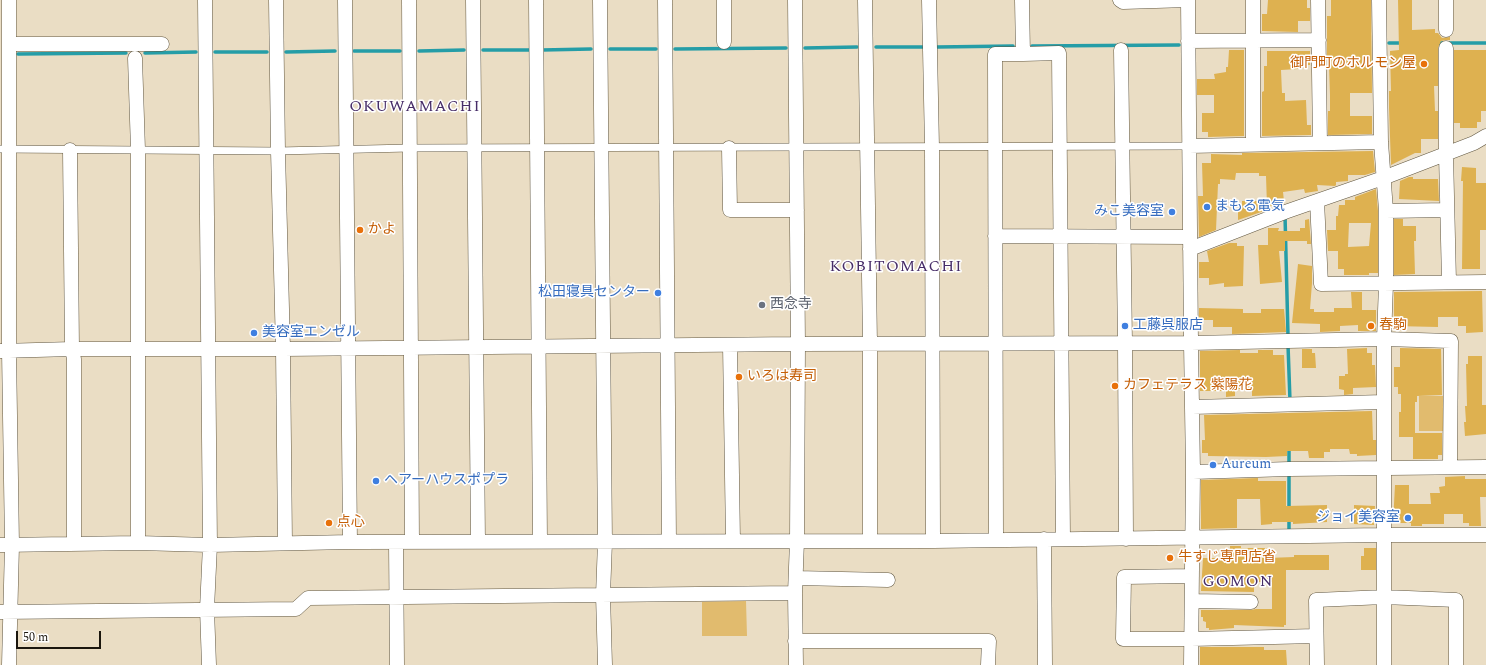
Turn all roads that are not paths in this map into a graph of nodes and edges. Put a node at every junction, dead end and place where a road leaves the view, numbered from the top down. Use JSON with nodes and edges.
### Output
{"nodes":[{"id":1,"x":9,"y":0,"type":"edge"},
{"id":2,"x":205,"y":0,"type":"edge"},
{"id":3,"x":276,"y":0,"type":"edge"},
{"id":4,"x":345,"y":0,"type":"edge"},
{"id":5,"x":409,"y":0,"type":"edge"},
{"id":6,"x":473,"y":0,"type":"edge"},
{"id":7,"x":536,"y":0,"type":"edge"},
{"id":8,"x":600,"y":0,"type":"edge"},
{"id":9,"x":665,"y":0,"type":"edge"},
{"id":10,"x":724,"y":0,"type":"edge"},
{"id":11,"x":795,"y":0,"type":"edge"},
{"id":12,"x":866,"y":0,"type":"edge"},
{"id":13,"x":929,"y":0,"type":"edge"},
{"id":14,"x":1022,"y":0,"type":"edge"},
{"id":15,"x":1120,"y":0,"type":"edge"},
{"id":16,"x":1188,"y":0,"type":"edge"},
{"id":17,"x":1253,"y":0,"type":"edge"},
{"id":18,"x":1318,"y":0,"type":"edge"},
{"id":19,"x":1379,"y":0,"type":"edge"},
{"id":20,"x":1446,"y":0,"type":"edge"},
{"id":21,"x":1446,"y":30,"type":"dead end"},
{"id":22,"x":1188,"y":40,"type":"junction"},
{"id":23,"x":1252,"y":40,"type":"junction"},
{"id":24,"x":1319,"y":40,"type":"junction"},
{"id":25,"x":724,"y":42,"type":"dead end"},
{"id":26,"x":9,"y":44,"type":"junction"},
{"id":27,"x":162,"y":44,"type":"dead end"},
{"id":28,"x":1446,"y":48,"type":"dead end"},
{"id":29,"x":1121,"y":50,"type":"dead end"},
{"id":30,"x":135,"y":51,"type":"junction"},
{"id":31,"x":1023,"y":54,"type":"junction"},
{"id":32,"x":1486,"y":136,"type":"edge"},
{"id":33,"x":1381,"y":142,"type":"junction"},
{"id":34,"x":1320,"y":143,"type":"junction"},
{"id":35,"x":1253,"y":144,"type":"junction"},
{"id":36,"x":994,"y":146,"type":"junction"},
{"id":37,"x":1059,"y":146,"type":"junction"},
{"id":38,"x":1122,"y":146,"type":"junction"},
{"id":39,"x":1189,"y":146,"type":"junction"},
{"id":40,"x":796,"y":147,"type":"junction"},
{"id":41,"x":868,"y":147,"type":"junction"},
{"id":42,"x":932,"y":147,"type":"junction"},
{"id":43,"x":410,"y":148,"type":"junction"},
{"id":44,"x":601,"y":148,"type":"junction"},
{"id":45,"x":665,"y":148,"type":"junction"},
{"id":46,"x":729,"y":148,"type":"junction"},
{"id":47,"x":4,"y":149,"type":"edge"},
{"id":48,"x":474,"y":149,"type":"junction"},
{"id":49,"x":537,"y":149,"type":"junction"},
{"id":50,"x":70,"y":150,"type":"junction"},
{"id":51,"x":138,"y":150,"type":"junction"},
{"id":52,"x":206,"y":150,"type":"junction"},
{"id":53,"x":345,"y":150,"type":"junction"},
{"id":54,"x":278,"y":151,"type":"junction"},
{"id":55,"x":1446,"y":154,"type":"junction"},
{"id":56,"x":1384,"y":178,"type":"junction"},
{"id":57,"x":1317,"y":201,"type":"junction"},
{"id":58,"x":797,"y":210,"type":"junction"},
{"id":59,"x":1447,"y":210,"type":"junction"},
{"id":60,"x":1386,"y":211,"type":"junction"},
{"id":61,"x":995,"y":236,"type":"junction"},
{"id":62,"x":1060,"y":236,"type":"junction"},
{"id":63,"x":1123,"y":236,"type":"junction"},
{"id":64,"x":1190,"y":243,"type":"junction"},
{"id":65,"x":1449,"y":282,"type":"junction"},
{"id":66,"x":1486,"y":282,"type":"edge"},
{"id":67,"x":1386,"y":284,"type":"junction"},
{"id":68,"x":1384,"y":339,"type":"junction"},
{"id":69,"x":1061,"y":343,"type":"junction"},
{"id":70,"x":1125,"y":343,"type":"junction"},
{"id":71,"x":1191,"y":343,"type":"junction"},
{"id":72,"x":798,"y":344,"type":"junction"},
{"id":73,"x":870,"y":344,"type":"junction"},
{"id":74,"x":932,"y":344,"type":"junction"},
{"id":75,"x":995,"y":344,"type":"junction"},
{"id":76,"x":730,"y":345,"type":"junction"},
{"id":77,"x":603,"y":346,"type":"junction"},
{"id":78,"x":667,"y":346,"type":"junction"},
{"id":79,"x":539,"y":347,"type":"junction"},
{"id":80,"x":347,"y":348,"type":"junction"},
{"id":81,"x":410,"y":348,"type":"junction"},
{"id":82,"x":476,"y":348,"type":"junction"},
{"id":83,"x":72,"y":349,"type":"junction"},
{"id":84,"x":138,"y":349,"type":"junction"},
{"id":85,"x":207,"y":349,"type":"junction"},
{"id":86,"x":283,"y":349,"type":"junction"},
{"id":87,"x":5,"y":351,"type":"edge"},
{"id":88,"x":1384,"y":402,"type":"junction"},
{"id":89,"x":1192,"y":407,"type":"junction"},
{"id":90,"x":1450,"y":466,"type":"junction"},
{"id":91,"x":1486,"y":467,"type":"edge"},
{"id":92,"x":1384,"y":469,"type":"junction"},
{"id":93,"x":1193,"y":472,"type":"junction"},
{"id":94,"x":1383,"y":534,"type":"junction"},
{"id":95,"x":1486,"y":535,"type":"edge"},
{"id":96,"x":1126,"y":538,"type":"junction"},
{"id":97,"x":1192,"y":538,"type":"junction"},
{"id":98,"x":1044,"y":539,"type":"junction"},
{"id":99,"x":1063,"y":539,"type":"junction"},
{"id":100,"x":797,"y":540,"type":"junction"},
{"id":101,"x":996,"y":540,"type":"junction"},
{"id":102,"x":540,"y":541,"type":"junction"},
{"id":103,"x":669,"y":541,"type":"junction"},
{"id":104,"x":733,"y":541,"type":"junction"},
{"id":105,"x":870,"y":541,"type":"junction"},
{"id":106,"x":933,"y":541,"type":"junction"},
{"id":107,"x":350,"y":542,"type":"junction"},
{"id":108,"x":396,"y":542,"type":"junction"},
{"id":109,"x":412,"y":542,"type":"junction"},
{"id":110,"x":478,"y":542,"type":"junction"},
{"id":111,"x":605,"y":542,"type":"junction"},
{"id":112,"x":138,"y":543,"type":"junction"},
{"id":113,"x":74,"y":544,"type":"junction"},
{"id":114,"x":284,"y":544,"type":"junction"},
{"id":115,"x":6,"y":545,"type":"edge"},
{"id":116,"x":210,"y":545,"type":"junction"},
{"id":117,"x":1192,"y":576,"type":"junction"},
{"id":118,"x":796,"y":578,"type":"junction"},
{"id":119,"x":888,"y":580,"type":"dead end"},
{"id":120,"x":795,"y":593,"type":"junction"},
{"id":121,"x":604,"y":595,"type":"junction"},
{"id":122,"x":397,"y":597,"type":"junction"},
{"id":123,"x":1384,"y":597,"type":"junction"},
{"id":124,"x":1192,"y":601,"type":"junction"},
{"id":125,"x":1251,"y":602,"type":"dead end"},
{"id":126,"x":207,"y":609,"type":"junction"},
{"id":127,"x":5,"y":612,"type":"edge"},
{"id":128,"x":1316,"y":636,"type":"junction"},
{"id":129,"x":1191,"y":639,"type":"junction"},
{"id":130,"x":795,"y":641,"type":"junction"},
{"id":131,"x":9,"y":665,"type":"edge"},
{"id":132,"x":209,"y":665,"type":"edge"},
{"id":133,"x":397,"y":665,"type":"edge"},
{"id":134,"x":605,"y":665,"type":"edge"},
{"id":135,"x":796,"y":665,"type":"edge"},
{"id":136,"x":988,"y":665,"type":"edge"},
{"id":137,"x":1045,"y":665,"type":"edge"},
{"id":138,"x":1191,"y":665,"type":"edge"},
{"id":139,"x":1317,"y":665,"type":"edge"},
{"id":140,"x":1384,"y":665,"type":"edge"},
{"id":141,"x":1456,"y":665,"type":"edge"}],
"edges":[{"from":1,"to":26,"type":"street"},
{"from":2,"to":52,"type":"street"},
{"from":3,"to":54,"type":"street"},
{"from":4,"to":53,"type":"street"},
{"from":5,"to":43,"type":"street"},
{"from":6,"to":48,"type":"street"},
{"from":7,"to":49,"type":"street"},
{"from":8,"to":44,"type":"street"},
{"from":9,"to":45,"type":"street"},
{"from":10,"to":25,"type":"street"},
{"from":11,"to":40,"type":"street"},
{"from":12,"to":41,"type":"street"},
{"from":13,"to":42,"type":"street"},
{"from":14,"to":31,"type":"street"},
{"from":15,"to":16,"type":"street"},
{"from":16,"to":22,"type":"street"},
{"from":17,"to":23,"type":"street"},
{"from":18,"to":24,"type":"street"},
{"from":19,"to":33,"type":"street"},
{"from":20,"to":21,"type":"street"},
{"from":22,"to":23,"type":"street"},
{"from":22,"to":39,"type":"street"},
{"from":23,"to":24,"type":"street"},
{"from":23,"to":35,"type":"street"},
{"from":24,"to":34,"type":"street"},
{"from":26,"to":30,"type":"street"},
{"from":26,"to":47,"type":"street"},
{"from":27,"to":30,"type":"street"},
{"from":28,"to":55,"type":"street"},
{"from":29,"to":38,"type":"street"},
{"from":30,"to":51,"type":"street"},
{"from":31,"to":36,"type":"street"},
{"from":31,"to":37,"type":"street"},
{"from":32,"to":55,"type":"street"},
{"from":33,"to":34,"type":"street"},
{"from":33,"to":56,"type":"street"},
{"from":34,"to":35,"type":"street"},
{"from":35,"to":39,"type":"street"},
{"from":36,"to":37,"type":"lane"},
{"from":36,"to":42,"type":"lane"},
{"from":36,"to":61,"type":"street"},
{"from":37,"to":38,"type":"lane"},
{"from":37,"to":62,"type":"street"},
{"from":38,"to":39,"type":"lane"},
{"from":38,"to":63,"type":"street"},
{"from":39,"to":64,"type":"street"},
{"from":40,"to":41,"type":"lane"},
{"from":40,"to":46,"type":"lane"},
{"from":40,"to":58,"type":"street"},
{"from":41,"to":42,"type":"lane"},
{"from":41,"to":73,"type":"street"},
{"from":42,"to":74,"type":"street"},
{"from":43,"to":48,"type":"lane"},
{"from":43,"to":53,"type":"lane"},
{"from":43,"to":81,"type":"street"},
{"from":44,"to":45,"type":"lane"},
{"from":44,"to":49,"type":"lane"},
{"from":44,"to":77,"type":"street"},
{"from":45,"to":46,"type":"lane"},
{"from":45,"to":78,"type":"street"},
{"from":46,"to":58,"type":"street"},
{"from":47,"to":50,"type":"lane"},
{"from":47,"to":87,"type":"street"},
{"from":48,"to":49,"type":"lane"},
{"from":48,"to":82,"type":"street"},
{"from":49,"to":79,"type":"street"},
{"from":50,"to":51,"type":"lane"},
{"from":50,"to":83,"type":"street"},
{"from":51,"to":52,"type":"lane"},
{"from":51,"to":84,"type":"street"},
{"from":52,"to":54,"type":"lane"},
{"from":52,"to":85,"type":"street"},
{"from":53,"to":54,"type":"lane"},
{"from":53,"to":80,"type":"street"},
{"from":54,"to":86,"type":"street"},
{"from":55,"to":56,"type":"street"},
{"from":55,"to":59,"type":"street"},
{"from":56,"to":57,"type":"street"},
{"from":56,"to":60,"type":"street"},
{"from":57,"to":64,"type":"street"},
{"from":57,"to":67,"type":"street"},
{"from":58,"to":72,"type":"street"},
{"from":59,"to":60,"type":"street"},
{"from":59,"to":65,"type":"street"},
{"from":60,"to":67,"type":"street"},
{"from":61,"to":62,"type":"street"},
{"from":61,"to":75,"type":"street"},
{"from":62,"to":63,"type":"street"},
{"from":62,"to":69,"type":"street"},
{"from":63,"to":64,"type":"street"},
{"from":63,"to":70,"type":"street"},
{"from":64,"to":71,"type":"street"},
{"from":65,"to":66,"type":"street"},
{"from":65,"to":67,"type":"street"},
{"from":67,"to":68,"type":"street"},
{"from":68,"to":71,"type":"street"},
{"from":68,"to":88,"type":"street"},
{"from":68,"to":90,"type":"street"},
{"from":69,"to":70,"type":"street"},
{"from":69,"to":75,"type":"street"},
{"from":69,"to":99,"type":"street"},
{"from":70,"to":71,"type":"street"},
{"from":70,"to":96,"type":"street"},
{"from":71,"to":89,"type":"street"},
{"from":72,"to":73,"type":"street"},
{"from":72,"to":76,"type":"street"},
{"from":72,"to":100,"type":"street"},
{"from":73,"to":74,"type":"street"},
{"from":73,"to":105,"type":"street"},
{"from":74,"to":75,"type":"street"},
{"from":74,"to":106,"type":"street"},
{"from":75,"to":101,"type":"street"},
{"from":76,"to":78,"type":"street"},
{"from":76,"to":104,"type":"street"},
{"from":77,"to":78,"type":"street"},
{"from":77,"to":79,"type":"street"},
{"from":77,"to":111,"type":"street"},
{"from":78,"to":103,"type":"street"},
{"from":79,"to":82,"type":"street"},
{"from":79,"to":102,"type":"street"},
{"from":80,"to":81,"type":"street"},
{"from":80,"to":86,"type":"street"},
{"from":80,"to":107,"type":"street"},
{"from":81,"to":82,"type":"street"},
{"from":81,"to":109,"type":"street"},
{"from":82,"to":110,"type":"street"},
{"from":83,"to":84,"type":"street"},
{"from":83,"to":87,"type":"street"},
{"from":83,"to":113,"type":"street"},
{"from":84,"to":85,"type":"street"},
{"from":84,"to":112,"type":"street"},
{"from":85,"to":86,"type":"street"},
{"from":85,"to":116,"type":"street"},
{"from":86,"to":114,"type":"street"},
{"from":87,"to":115,"type":"street"},
{"from":88,"to":89,"type":"street"},
{"from":88,"to":92,"type":"street"},
{"from":89,"to":93,"type":"street"},
{"from":90,"to":91,"type":"street"},
{"from":90,"to":92,"type":"street"},
{"from":92,"to":93,"type":"street"},
{"from":92,"to":94,"type":"street"},
{"from":93,"to":97,"type":"street"},
{"from":94,"to":95,"type":"street"},
{"from":94,"to":97,"type":"street"},
{"from":94,"to":123,"type":"street"},
{"from":96,"to":97,"type":"street"},
{"from":96,"to":99,"type":"street"},
{"from":97,"to":117,"type":"street"},
{"from":98,"to":99,"type":"street"},
{"from":98,"to":101,"type":"street"},
{"from":98,"to":137,"type":"street"},
{"from":100,"to":104,"type":"street"},
{"from":100,"to":105,"type":"street"},
{"from":100,"to":118,"type":"street"},
{"from":101,"to":106,"type":"street"},
{"from":102,"to":110,"type":"street"},
{"from":102,"to":111,"type":"street"},
{"from":103,"to":104,"type":"street"},
{"from":103,"to":111,"type":"street"},
{"from":105,"to":106,"type":"street"},
{"from":107,"to":108,"type":"street"},
{"from":107,"to":114,"type":"street"},
{"from":108,"to":109,"type":"street"},
{"from":108,"to":122,"type":"street"},
{"from":109,"to":110,"type":"street"},
{"from":111,"to":121,"type":"street"},
{"from":112,"to":113,"type":"street"},
{"from":112,"to":116,"type":"street"},
{"from":113,"to":115,"type":"street"},
{"from":114,"to":116,"type":"street"},
{"from":115,"to":127,"type":"street"},
{"from":116,"to":126,"type":"street"},
{"from":117,"to":124,"type":"street"},
{"from":117,"to":129,"type":"street"},
{"from":118,"to":119,"type":"street"},
{"from":118,"to":120,"type":"street"},
{"from":120,"to":121,"type":"street"},
{"from":120,"to":130,"type":"street"},
{"from":121,"to":122,"type":"street"},
{"from":121,"to":134,"type":"street"},
{"from":122,"to":126,"type":"street"},
{"from":122,"to":133,"type":"street"},
{"from":123,"to":128,"type":"street"},
{"from":123,"to":140,"type":"street"},
{"from":123,"to":141,"type":"street"},
{"from":124,"to":125,"type":"street"},
{"from":124,"to":129,"type":"street"},
{"from":126,"to":127,"type":"street"},
{"from":126,"to":132,"type":"street"},
{"from":127,"to":131,"type":"street"},
{"from":128,"to":129,"type":"street"},
{"from":128,"to":139,"type":"street"},
{"from":129,"to":138,"type":"street"},
{"from":130,"to":135,"type":"street"},
{"from":130,"to":136,"type":"street"}]}
